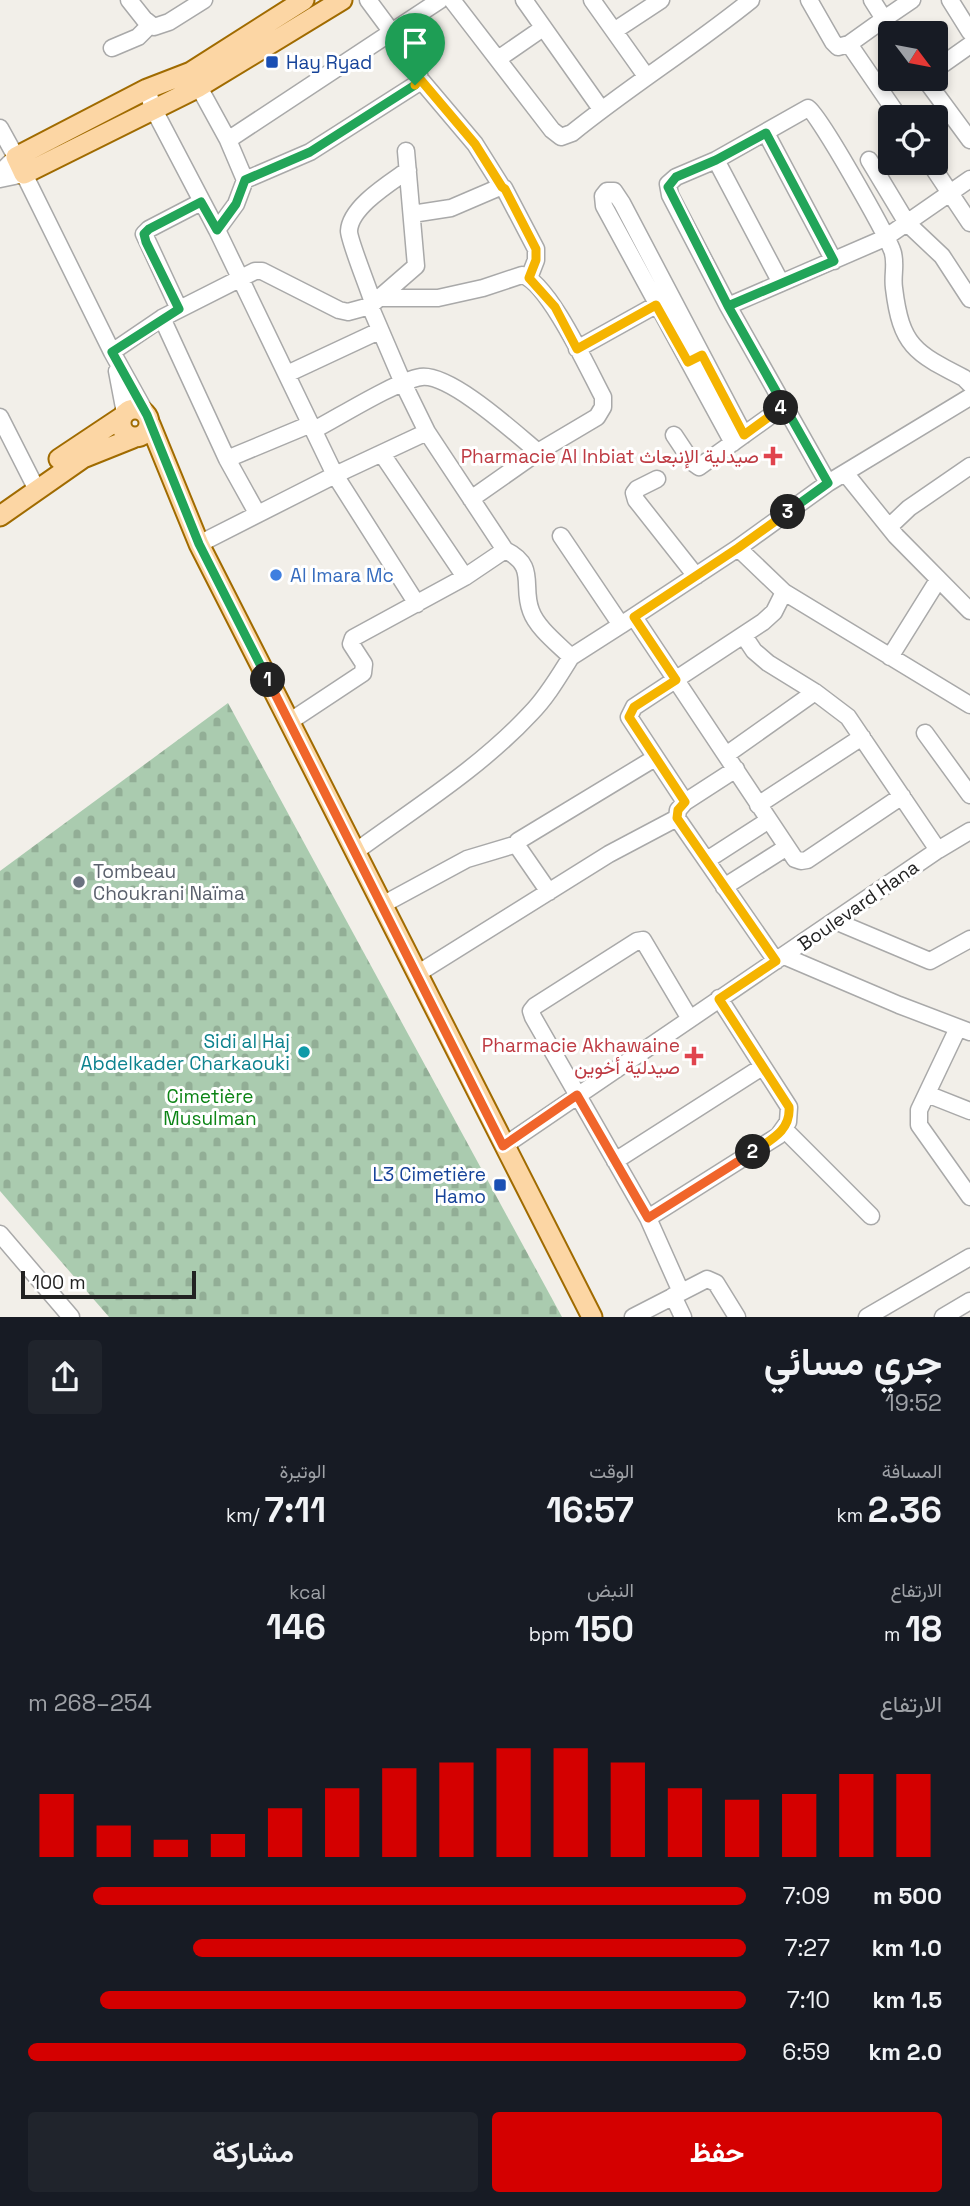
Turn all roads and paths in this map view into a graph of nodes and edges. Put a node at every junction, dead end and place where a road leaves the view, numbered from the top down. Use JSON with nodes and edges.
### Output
{"nodes":[{"id":1,"x":129,"y":0,"type":"edge"},
{"id":2,"x":204,"y":0,"type":"edge"},
{"id":3,"x":304,"y":0,"type":"edge"},
{"id":4,"x":342,"y":0,"type":"edge"},
{"id":5,"x":368,"y":0,"type":"edge"},
{"id":6,"x":440,"y":0,"type":"edge"},
{"id":7,"x":452,"y":0,"type":"edge"},
{"id":8,"x":524,"y":0,"type":"edge"},
{"id":9,"x":592,"y":0,"type":"edge"},
{"id":10,"x":661,"y":0,"type":"edge"},
{"id":11,"x":751,"y":0,"type":"edge"},
{"id":12,"x":809,"y":0,"type":"edge"},
{"id":13,"x":872,"y":0,"type":"edge"},
{"id":14,"x":912,"y":0,"type":"edge"},
{"id":15,"x":950,"y":0,"type":"edge"},
{"id":16,"x":884,"y":19,"type":"junction"},
{"id":17,"x":968,"y":24,"type":"edge"},
{"id":18,"x":150,"y":25,"type":"junction"},
{"id":19,"x":543,"y":27,"type":"junction"},
{"id":20,"x":392,"y":30,"type":"junction"},
{"id":21,"x":614,"y":31,"type":"junction"},
{"id":22,"x":849,"y":44,"type":"junction"},
{"id":23,"x":970,"y":45,"type":"edge"},
{"id":24,"x":112,"y":48,"type":"dead end"},
{"id":25,"x":498,"y":59,"type":"junction"},
{"id":26,"x":948,"y":61,"type":"edge"},
{"id":27,"x":646,"y":76,"type":"junction"},
{"id":28,"x":195,"y":79,"type":"junction"},
{"id":29,"x":420,"y":79,"type":"junction"},
{"id":30,"x":934,"y":91,"type":"edge"},
{"id":31,"x":150,"y":98,"type":"junction"},
{"id":32,"x":891,"y":105,"type":"edge"},
{"id":33,"x":601,"y":109,"type":"junction"},
{"id":34,"x":0,"y":128,"type":"edge"},
{"id":35,"x":766,"y":133,"type":"junction"},
{"id":36,"x":228,"y":139,"type":"junction"},
{"id":37,"x":970,"y":140,"type":"edge"},
{"id":38,"x":406,"y":151,"type":"dead end"},
{"id":39,"x":716,"y":160,"type":"junction"},
{"id":40,"x":869,"y":160,"type":"dead end"},
{"id":41,"x":20,"y":165,"type":"junction"},
{"id":42,"x":408,"y":170,"type":"junction"},
{"id":43,"x":0,"y":173,"type":"edge"},
{"id":44,"x":938,"y":175,"type":"edge"},
{"id":45,"x":0,"y":179,"type":"edge"},
{"id":46,"x":245,"y":180,"type":"junction"},
{"id":47,"x":970,"y":180,"type":"edge"},
{"id":48,"x":502,"y":187,"type":"junction"},
{"id":49,"x":950,"y":193,"type":"junction"},
{"id":50,"x":201,"y":202,"type":"junction"},
{"id":51,"x":412,"y":214,"type":"junction"},
{"id":52,"x":907,"y":223,"type":"junction"},
{"id":53,"x":970,"y":223,"type":"edge"},
{"id":54,"x":217,"y":230,"type":"junction"},
{"id":55,"x":885,"y":238,"type":"junction"},
{"id":56,"x":834,"y":261,"type":"junction"},
{"id":57,"x":529,"y":278,"type":"junction"},
{"id":58,"x":240,"y":279,"type":"junction"},
{"id":59,"x":781,"y":283,"type":"junction"},
{"id":60,"x":668,"y":289,"type":"junction"},
{"id":61,"x":970,"y":299,"type":"edge"},
{"id":62,"x":654,"y":300,"type":"junction"},
{"id":63,"x":374,"y":302,"type":"junction"},
{"id":64,"x":728,"y":306,"type":"junction"},
{"id":65,"x":179,"y":309,"type":"junction"},
{"id":66,"x":162,"y":318,"type":"junction"},
{"id":67,"x":379,"y":331,"type":"junction"},
{"id":68,"x":577,"y":349,"type":"junction"},
{"id":69,"x":112,"y":352,"type":"junction"},
{"id":70,"x":695,"y":359,"type":"junction"},
{"id":71,"x":287,"y":374,"type":"junction"},
{"id":72,"x":403,"y":383,"type":"junction"},
{"id":73,"x":970,"y":384,"type":"edge"},
{"id":74,"x":970,"y":397,"type":"edge"},
{"id":75,"x":784,"y":406,"type":"junction"},
{"id":76,"x":123,"y":415,"type":"junction"},
{"id":77,"x":0,"y":417,"type":"edge"},
{"id":78,"x":313,"y":427,"type":"junction"},
{"id":79,"x":142,"y":428,"type":"junction"},
{"id":80,"x":427,"y":432,"type":"junction"},
{"id":81,"x":674,"y":435,"type":"dead end"},
{"id":82,"x":738,"y":439,"type":"junction"},
{"id":83,"x":538,"y":452,"type":"junction"},
{"id":84,"x":382,"y":454,"type":"junction"},
{"id":85,"x":227,"y":459,"type":"junction"},
{"id":86,"x":969,"y":469,"type":"edge"},
{"id":87,"x":335,"y":474,"type":"junction"},
{"id":88,"x":846,"y":474,"type":"junction"},
{"id":89,"x":657,"y":479,"type":"dead end"},
{"id":90,"x":828,"y":483,"type":"junction"},
{"id":91,"x":34,"y":484,"type":"junction"},
{"id":92,"x":471,"y":499,"type":"junction"},
{"id":93,"x":0,"y":501,"type":"edge"},
{"id":94,"x":257,"y":513,"type":"junction"},
{"id":95,"x":0,"y":516,"type":"edge"},
{"id":96,"x":888,"y":527,"type":"junction"},
{"id":97,"x":561,"y":536,"type":"dead end"},
{"id":98,"x":199,"y":544,"type":"junction"},
{"id":99,"x":738,"y":548,"type":"junction"},
{"id":100,"x":505,"y":550,"type":"junction"},
{"id":101,"x":696,"y":576,"type":"junction"},
{"id":102,"x":465,"y":577,"type":"junction"},
{"id":103,"x":938,"y":580,"type":"junction"},
{"id":104,"x":784,"y":592,"type":"junction"},
{"id":105,"x":418,"y":604,"type":"junction"},
{"id":106,"x":970,"y":611,"type":"edge"},
{"id":107,"x":627,"y":621,"type":"junction"},
{"id":108,"x":744,"y":636,"type":"junction"},
{"id":109,"x":571,"y":657,"type":"junction"},
{"id":110,"x":890,"y":657,"type":"junction"},
{"id":111,"x":676,"y":680,"type":"junction"},
{"id":112,"x":815,"y":692,"type":"junction"},
{"id":113,"x":970,"y":705,"type":"edge"},
{"id":114,"x":289,"y":722,"type":"junction"},
{"id":115,"x":925,"y":733,"type":"dead end"},
{"id":116,"x":862,"y":737,"type":"junction"},
{"id":117,"x":726,"y":755,"type":"junction"},
{"id":118,"x":655,"y":758,"type":"junction"},
{"id":119,"x":736,"y":769,"type":"junction"},
{"id":120,"x":970,"y":795,"type":"edge"},
{"id":121,"x":902,"y":796,"type":"junction"},
{"id":122,"x":685,"y":802,"type":"junction"},
{"id":123,"x":758,"y":805,"type":"junction"},
{"id":124,"x":677,"y":818,"type":"junction"},
{"id":125,"x":769,"y":820,"type":"junction"},
{"id":126,"x":970,"y":831,"type":"edge"},
{"id":127,"x":517,"y":844,"type":"junction"},
{"id":128,"x":787,"y":847,"type":"junction"},
{"id":129,"x":938,"y":850,"type":"junction"},
{"id":130,"x":355,"y":852,"type":"junction"},
{"id":131,"x":707,"y":860,"type":"junction"},
{"id":132,"x":724,"y":887,"type":"junction"},
{"id":133,"x":549,"y":892,"type":"junction"},
{"id":134,"x":382,"y":905,"type":"junction"},
{"id":135,"x":835,"y":921,"type":"junction"},
{"id":136,"x":970,"y":939,"type":"edge"},
{"id":137,"x":780,"y":958,"type":"junction"},
{"id":138,"x":417,"y":974,"type":"junction"},
{"id":139,"x":719,"y":999,"type":"junction"},
{"id":140,"x":690,"y":1019,"type":"junction"},
{"id":141,"x":964,"y":1030,"type":"edge"},
{"id":142,"x":762,"y":1067,"type":"junction"},
{"id":143,"x":927,"y":1094,"type":"junction"},
{"id":144,"x":577,"y":1095,"type":"junction"},
{"id":145,"x":970,"y":1111,"type":"edge"},
{"id":146,"x":784,"y":1129,"type":"junction"},
{"id":147,"x":503,"y":1146,"type":"junction"},
{"id":148,"x":615,"y":1161,"type":"junction"},
{"id":149,"x":970,"y":1197,"type":"edge"},
{"id":150,"x":871,"y":1216,"type":"dead end"},
{"id":151,"x":648,"y":1218,"type":"junction"},
{"id":152,"x":0,"y":1234,"type":"edge"},
{"id":153,"x":970,"y":1257,"type":"edge"},
{"id":154,"x":677,"y":1294,"type":"junction"},
{"id":155,"x":970,"y":1301,"type":"edge"},
{"id":156,"x":71,"y":1317,"type":"edge"},
{"id":157,"x":592,"y":1317,"type":"edge"},
{"id":158,"x":633,"y":1317,"type":"edge"},
{"id":159,"x":682,"y":1317,"type":"edge"},
{"id":160,"x":737,"y":1317,"type":"edge"},
{"id":161,"x":867,"y":1317,"type":"edge"},
{"id":162,"x":943,"y":1317,"type":"edge"}],
"edges":[{"from":1,"to":18,"type":"street"},
{"from":2,"to":18,"type":"street"},
{"from":3,"to":28,"type":"main road"},
{"from":4,"to":28,"type":"main road"},
{"from":5,"to":20,"type":"street"},
{"from":6,"to":20,"type":"street"},
{"from":7,"to":25,"type":"street"},
{"from":8,"to":19,"type":"street"},
{"from":9,"to":21,"type":"street"},
{"from":10,"to":21,"type":"street"},
{"from":11,"to":27,"type":"street"},
{"from":12,"to":22,"type":"street"},
{"from":13,"to":16,"type":"street"},
{"from":14,"to":16,"type":"street"},
{"from":15,"to":17,"type":"street"},
{"from":16,"to":22,"type":"street"},
{"from":18,"to":24,"type":"street"},
{"from":19,"to":25,"type":"street"},
{"from":19,"to":33,"type":"street"},
{"from":20,"to":29,"type":"street"},
{"from":20,"to":36,"type":"street"},
{"from":21,"to":27,"type":"street"},
{"from":22,"to":32,"type":"street"},
{"from":23,"to":26,"type":"street"},
{"from":25,"to":33,"type":"street"},
{"from":27,"to":33,"type":"street"},
{"from":28,"to":31,"type":"main road"},
{"from":28,"to":36,"type":"street"},
{"from":29,"to":46,"type":"street"},
{"from":29,"to":48,"type":"street"},
{"from":30,"to":37,"type":"street"},
{"from":31,"to":41,"type":"main road"},
{"from":31,"to":50,"type":"street"},
{"from":34,"to":41,"type":"street"},
{"from":35,"to":39,"type":"street"},
{"from":35,"to":55,"type":"street"},
{"from":35,"to":56,"type":"street"},
{"from":36,"to":46,"type":"street"},
{"from":38,"to":42,"type":"street"},
{"from":39,"to":59,"type":"street"},
{"from":39,"to":64,"type":"street"},
{"from":40,"to":52,"type":"street"},
{"from":41,"to":43,"type":"street"},
{"from":41,"to":45,"type":"street"},
{"from":41,"to":69,"type":"street"},
{"from":42,"to":51,"type":"street"},
{"from":42,"to":63,"type":"street"},
{"from":44,"to":49,"type":"street"},
{"from":46,"to":54,"type":"street"},
{"from":47,"to":49,"type":"street"},
{"from":48,"to":51,"type":"street"},
{"from":48,"to":57,"type":"street"},
{"from":49,"to":52,"type":"street"},
{"from":49,"to":53,"type":"street"},
{"from":50,"to":54,"type":"street"},
{"from":50,"to":65,"type":"street"},
{"from":51,"to":63,"type":"street"},
{"from":52,"to":55,"type":"street"},
{"from":52,"to":61,"type":"street"},
{"from":54,"to":58,"type":"street"},
{"from":55,"to":56,"type":"street"},
{"from":55,"to":73,"type":"street"},
{"from":56,"to":59,"type":"street"},
{"from":57,"to":63,"type":"street"},
{"from":57,"to":68,"type":"street"},
{"from":58,"to":63,"type":"street"},
{"from":58,"to":65,"type":"street"},
{"from":58,"to":71,"type":"street"},
{"from":59,"to":64,"type":"street"},
{"from":60,"to":62,"type":"street"},
{"from":60,"to":62,"type":"street"},
{"from":60,"to":70,"type":"street"},
{"from":62,"to":68,"type":"street"},
{"from":62,"to":70,"type":"street"},
{"from":63,"to":67,"type":"street"},
{"from":64,"to":75,"type":"street"},
{"from":65,"to":66,"type":"street"},
{"from":66,"to":69,"type":"street"},
{"from":66,"to":85,"type":"street"},
{"from":67,"to":71,"type":"street"},
{"from":67,"to":72,"type":"street"},
{"from":68,"to":83,"type":"street"},
{"from":69,"to":76,"type":"street"},
{"from":69,"to":79,"type":"street"},
{"from":70,"to":82,"type":"street"},
{"from":71,"to":78,"type":"street"},
{"from":72,"to":78,"type":"street"},
{"from":72,"to":80,"type":"street"},
{"from":72,"to":83,"type":"street"},
{"from":74,"to":88,"type":"street"},
{"from":75,"to":82,"type":"street"},
{"from":75,"to":90,"type":"street"},
{"from":76,"to":79,"type":"main road"},
{"from":76,"to":79,"type":"main road"},
{"from":76,"to":91,"type":"main road"},
{"from":77,"to":91,"type":"street"},
{"from":78,"to":85,"type":"street"},
{"from":78,"to":87,"type":"street"},
{"from":79,"to":91,"type":"main road"},
{"from":79,"to":98,"type":"main road"},
{"from":80,"to":84,"type":"street"},
{"from":80,"to":92,"type":"street"},
{"from":81,"to":82,"type":"street"},
{"from":83,"to":92,"type":"street"},
{"from":84,"to":87,"type":"street"},
{"from":84,"to":102,"type":"street"},
{"from":85,"to":94,"type":"street"},
{"from":86,"to":96,"type":"street"},
{"from":87,"to":94,"type":"street"},
{"from":87,"to":105,"type":"street"},
{"from":88,"to":90,"type":"street"},
{"from":88,"to":96,"type":"street"},
{"from":89,"to":101,"type":"street"},
{"from":90,"to":99,"type":"street"},
{"from":91,"to":93,"type":"main road"},
{"from":91,"to":95,"type":"main road"},
{"from":92,"to":100,"type":"street"},
{"from":94,"to":98,"type":"street"},
{"from":96,"to":103,"type":"street"},
{"from":97,"to":107,"type":"street"},
{"from":98,"to":114,"type":"main road"},
{"from":99,"to":101,"type":"street"},
{"from":99,"to":104,"type":"street"},
{"from":100,"to":102,"type":"street"},
{"from":100,"to":109,"type":"street"},
{"from":101,"to":107,"type":"street"},
{"from":102,"to":105,"type":"street"},
{"from":103,"to":106,"type":"street"},
{"from":103,"to":110,"type":"street"},
{"from":104,"to":108,"type":"street"},
{"from":104,"to":110,"type":"street"},
{"from":105,"to":114,"type":"street"},
{"from":107,"to":109,"type":"street"},
{"from":107,"to":111,"type":"street"},
{"from":108,"to":111,"type":"street"},
{"from":108,"to":112,"type":"street"},
{"from":109,"to":130,"type":"street"},
{"from":110,"to":113,"type":"street"},
{"from":111,"to":117,"type":"street"},
{"from":111,"to":118,"type":"street"},
{"from":112,"to":116,"type":"street"},
{"from":112,"to":117,"type":"street"},
{"from":114,"to":130,"type":"main road"},
{"from":115,"to":120,"type":"street"},
{"from":116,"to":121,"type":"street"},
{"from":116,"to":123,"type":"street"},
{"from":117,"to":119,"type":"street"},
{"from":118,"to":122,"type":"street"},
{"from":118,"to":127,"type":"street"},
{"from":119,"to":122,"type":"street"},
{"from":119,"to":123,"type":"street"},
{"from":121,"to":128,"type":"street"},
{"from":121,"to":129,"type":"street"},
{"from":122,"to":124,"type":"street"},
{"from":123,"to":125,"type":"street"},
{"from":124,"to":131,"type":"street"},
{"from":124,"to":133,"type":"street"},
{"from":125,"to":128,"type":"street"},
{"from":125,"to":131,"type":"street"},
{"from":126,"to":129,"type":"street","name":"Boulevard Hana"},
{"from":127,"to":133,"type":"street"},
{"from":127,"to":134,"type":"street"},
{"from":128,"to":132,"type":"street"},
{"from":129,"to":135,"type":"street","name":"Boulevard Hana"},
{"from":130,"to":134,"type":"main road"},
{"from":131,"to":132,"type":"street"},
{"from":132,"to":137,"type":"street"},
{"from":133,"to":138,"type":"street"},
{"from":134,"to":138,"type":"main road"},
{"from":135,"to":136,"type":"street"},
{"from":135,"to":137,"type":"street","name":"Boulevard Hana"},
{"from":137,"to":139,"type":"street","name":"Boulevard Hana"},
{"from":137,"to":141,"type":"street"},
{"from":138,"to":147,"type":"main road"},
{"from":139,"to":140,"type":"street","name":"Boulevard Hana"},
{"from":139,"to":142,"type":"street"},
{"from":140,"to":144,"type":"street","name":"Boulevard Hana"},
{"from":140,"to":144,"type":"street"},
{"from":141,"to":143,"type":"street"},
{"from":142,"to":146,"type":"street"},
{"from":142,"to":148,"type":"street"},
{"from":143,"to":145,"type":"street"},
{"from":143,"to":149,"type":"street"},
{"from":144,"to":147,"type":"street","name":"Boulevard Hana"},
{"from":144,"to":148,"type":"street"},
{"from":146,"to":150,"type":"street"},
{"from":146,"to":151,"type":"street"},
{"from":147,"to":157,"type":"main road"},
{"from":148,"to":151,"type":"street"},
{"from":151,"to":154,"type":"street"},
{"from":152,"to":156,"type":"street"},
{"from":153,"to":161,"type":"street"},
{"from":154,"to":158,"type":"street"},
{"from":154,"to":159,"type":"street"},
{"from":154,"to":160,"type":"street"},
{"from":155,"to":162,"type":"street"}]}
